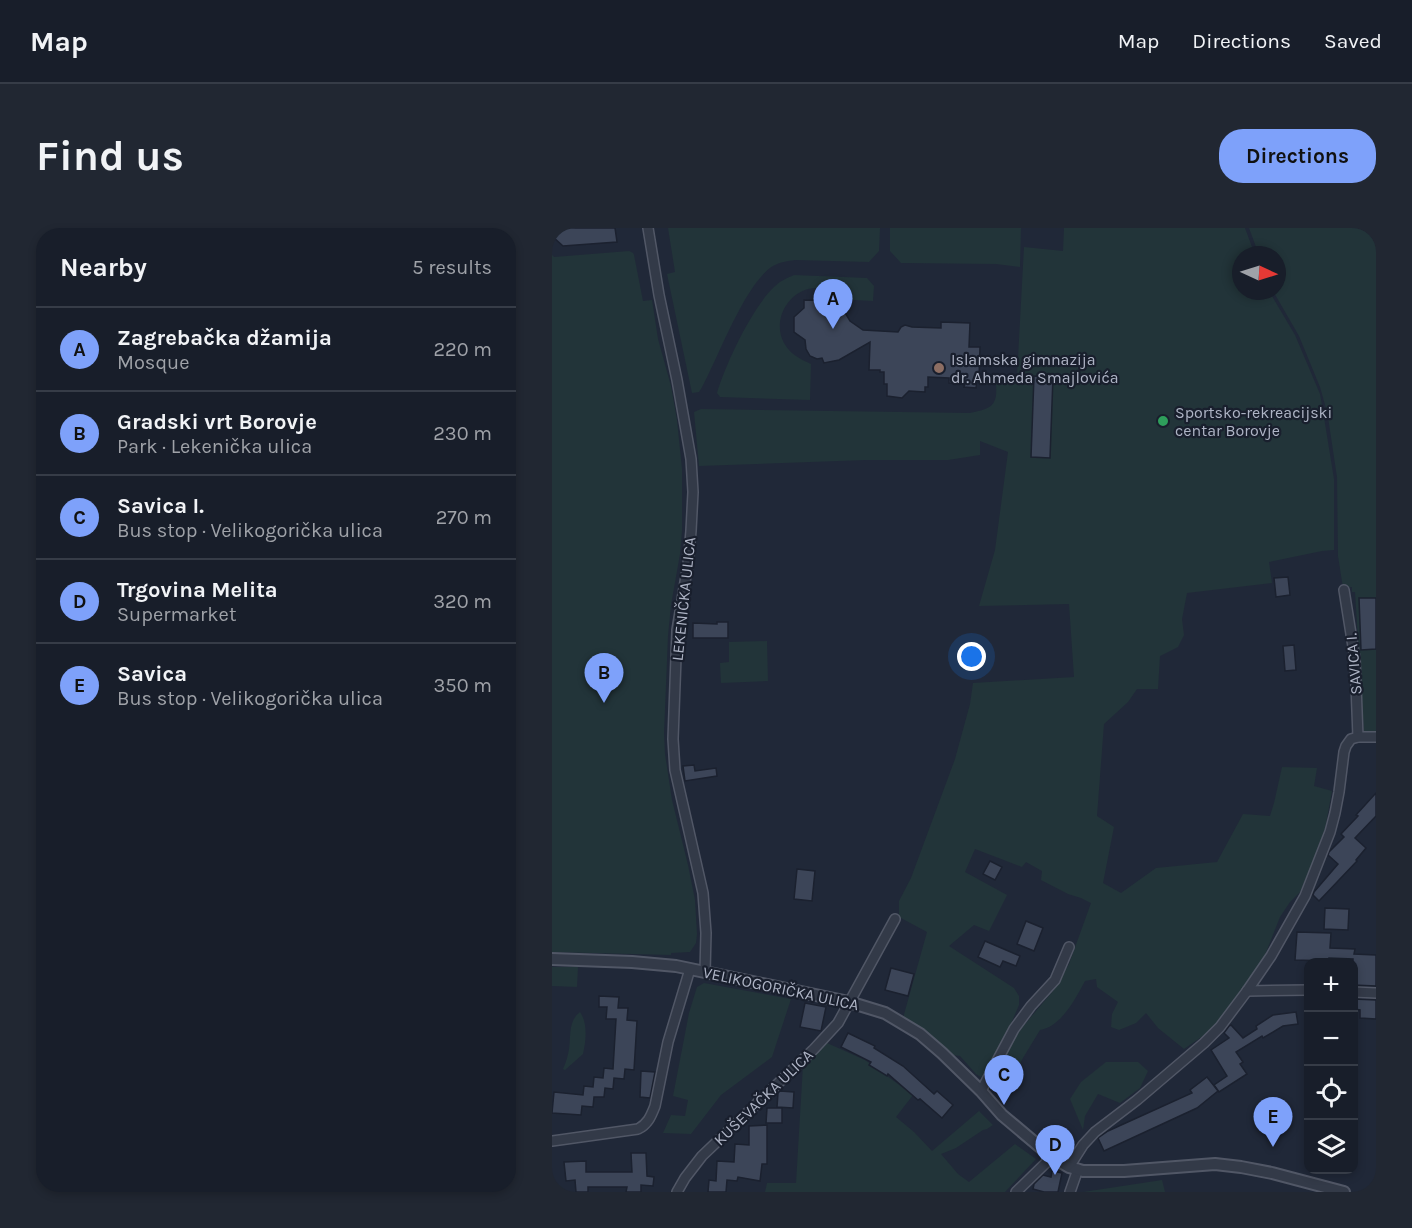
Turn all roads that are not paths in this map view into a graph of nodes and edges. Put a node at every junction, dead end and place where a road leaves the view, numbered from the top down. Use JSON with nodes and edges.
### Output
{"nodes":[{"id":1,"x":648,"y":228,"type":"edge"},
{"id":2,"x":1344,"y":590,"type":"dead end"},
{"id":3,"x":1358,"y":737,"type":"junction"},
{"id":4,"x":1376,"y":737,"type":"edge"},
{"id":5,"x":895,"y":918,"type":"dead end"},
{"id":6,"x":1069,"y":947,"type":"dead end"},
{"id":7,"x":552,"y":959,"type":"edge"},
{"id":8,"x":690,"y":969,"type":"junction"},
{"id":9,"x":705,"y":972,"type":"junction"},
{"id":10,"x":1304,"y":990,"type":"edge"},
{"id":11,"x":1247,"y":991,"type":"junction"},
{"id":12,"x":1358,"y":992,"type":"edge"},
{"id":13,"x":1376,"y":993,"type":"edge"},
{"id":14,"x":849,"y":1002,"type":"junction"},
{"id":15,"x":981,"y":1091,"type":"junction"},
{"id":16,"x":552,"y":1141,"type":"edge"},
{"id":17,"x":1052,"y":1157,"type":"junction"},
{"id":18,"x":1073,"y":1168,"type":"junction"},
{"id":19,"x":677,"y":1192,"type":"edge"},
{"id":20,"x":1016,"y":1192,"type":"edge"},
{"id":21,"x":1070,"y":1192,"type":"edge"},
{"id":22,"x":1344,"y":1192,"type":"edge"}],
"edges":[{"from":1,"to":9,"type":"street","name":"LEKENIČKA ULICA"},
{"from":2,"to":3,"type":"street","name":"SAVICA I."},
{"from":3,"to":4,"type":"street"},
{"from":3,"to":11,"type":"street"},
{"from":5,"to":14,"type":"street","name":"KUŠEVAČKA ULICA"},
{"from":6,"to":15,"type":"street"},
{"from":7,"to":8,"type":"street","name":"VELIKOGORIČKA ULICA"},
{"from":8,"to":9,"type":"street","name":"VELIKOGORIČKA ULICA"},
{"from":8,"to":16,"type":"street"},
{"from":9,"to":14,"type":"street","name":"VELIKOGORIČKA ULICA"},
{"from":10,"to":11,"type":"street"},
{"from":11,"to":18,"type":"street"},
{"from":12,"to":13,"type":"street"},
{"from":14,"to":15,"type":"street","name":"VELIKOGORIČKA ULICA"},
{"from":14,"to":19,"type":"street","name":"KUŠEVAČKA ULICA"},
{"from":15,"to":17,"type":"street","name":"VELIKOGORIČKA ULICA"},
{"from":17,"to":18,"type":"street","name":"VELIKOGORIČKA ULICA"},
{"from":17,"to":20,"type":"street"},
{"from":18,"to":21,"type":"street"},
{"from":18,"to":22,"type":"street","name":"VELIKOGORIČKA ULICA"}]}
